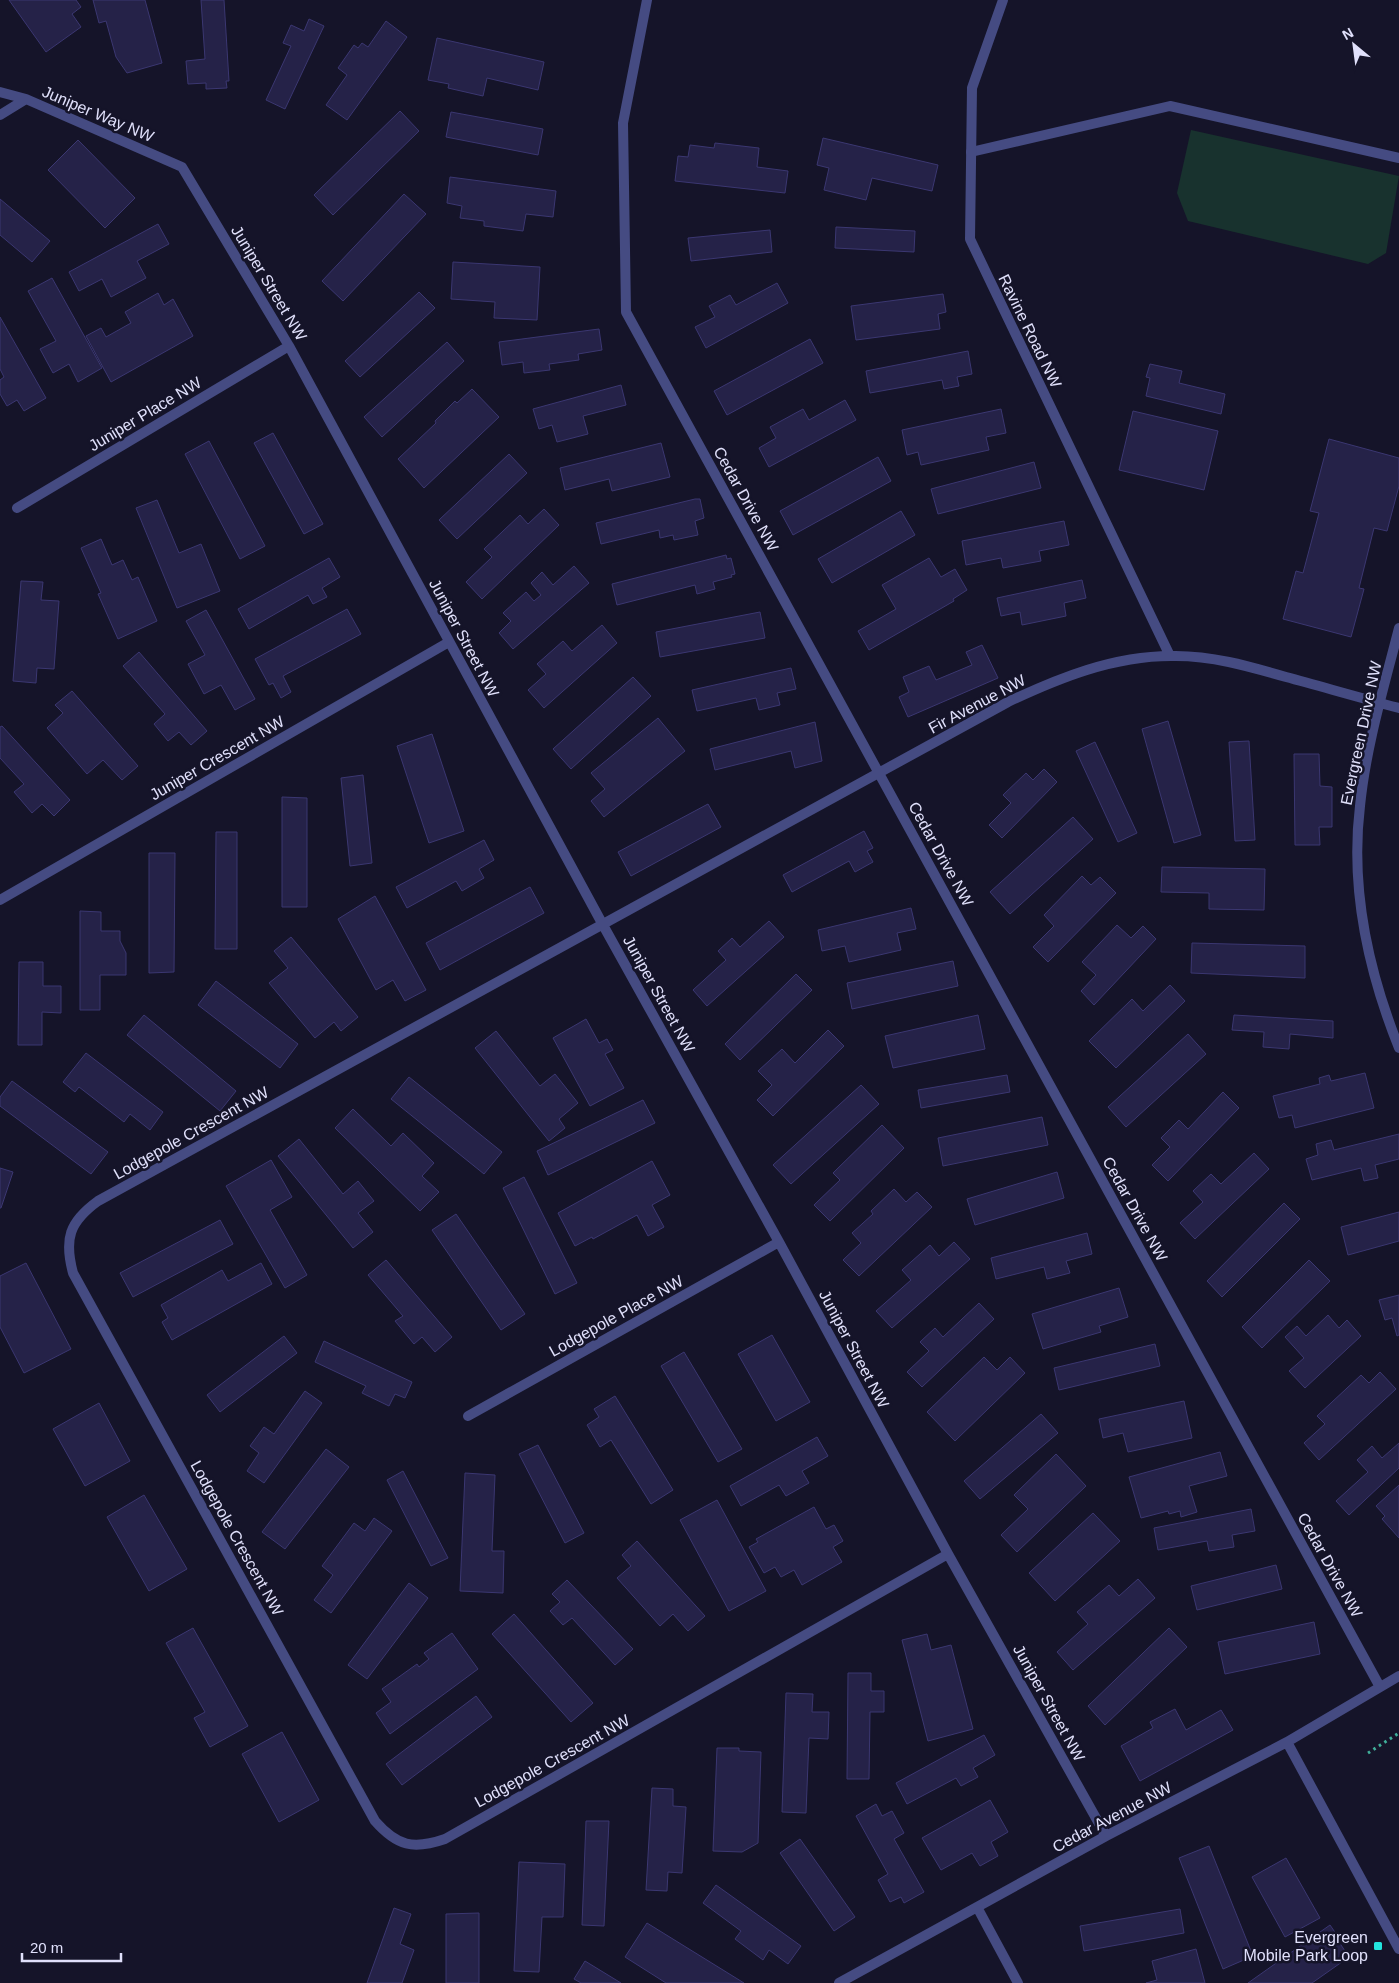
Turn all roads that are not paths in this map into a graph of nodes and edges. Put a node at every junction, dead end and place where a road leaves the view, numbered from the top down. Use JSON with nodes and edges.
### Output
{"nodes":[{"id":1,"x":647,"y":0,"type":"edge"},
{"id":2,"x":1002,"y":0,"type":"edge"},
{"id":3,"x":0,"y":92,"type":"edge"},
{"id":4,"x":26,"y":99,"type":"junction"},
{"id":5,"x":0,"y":115,"type":"edge"},
{"id":6,"x":971,"y":152,"type":"junction"},
{"id":7,"x":1399,"y":158,"type":"edge"},
{"id":8,"x":182,"y":167,"type":"joint"},
{"id":9,"x":289,"y":346,"type":"junction"},
{"id":10,"x":17,"y":508,"type":"dead end"},
{"id":11,"x":1399,"y":628,"type":"edge"},
{"id":12,"x":449,"y":642,"type":"junction"},
{"id":13,"x":1170,"y":656,"type":"junction"},
{"id":14,"x":1380,"y":703,"type":"junction"},
{"id":15,"x":1399,"y":708,"type":"edge"},
{"id":16,"x":880,"y":774,"type":"junction"},
{"id":17,"x":0,"y":900,"type":"edge"},
{"id":18,"x":603,"y":925,"type":"junction"},
{"id":19,"x":1399,"y":1048,"type":"edge"},
{"id":20,"x":779,"y":1242,"type":"junction"},
{"id":21,"x":468,"y":1416,"type":"dead end"},
{"id":22,"x":948,"y":1554,"type":"junction"},
{"id":23,"x":1399,"y":1676,"type":"edge"},
{"id":24,"x":1380,"y":1687,"type":"junction"},
{"id":25,"x":1287,"y":1742,"type":"junction"},
{"id":26,"x":1106,"y":1836,"type":"junction"},
{"id":27,"x":977,"y":1907,"type":"junction"},
{"id":28,"x":1399,"y":1949,"type":"edge"},
{"id":29,"x":838,"y":1983,"type":"edge"},
{"id":30,"x":1018,"y":1983,"type":"edge"}],
"edges":[{"from":1,"to":16,"type":"street","name":"Cedar Drive NW"},
{"from":2,"to":6,"type":"street","name":"Ravine Road NW"},
{"from":3,"to":4,"type":"street","name":"Juniper Way NW"},
{"from":4,"to":5,"type":"street"},
{"from":4,"to":8,"type":"street","name":"Juniper Way NW"},
{"from":6,"to":7,"type":"street"},
{"from":6,"to":13,"type":"street","name":"Ravine Road NW"},
{"from":8,"to":9,"type":"street","name":"Juniper Street NW"},
{"from":9,"to":10,"type":"street","name":"Juniper Place NW"},
{"from":9,"to":12,"type":"street","name":"Juniper Street NW"},
{"from":11,"to":14,"type":"street","name":"Evergreen Drive NW"},
{"from":12,"to":17,"type":"street","name":"Juniper Crescent NW"},
{"from":12,"to":18,"type":"street","name":"Juniper Street NW"},
{"from":13,"to":14,"type":"street","name":"Fir Avenue NW"},
{"from":13,"to":16,"type":"street","name":"Fir Avenue NW"},
{"from":14,"to":15,"type":"street","name":"Fir Avenue NW"},
{"from":14,"to":19,"type":"street","name":"Evergreen Drive NW"},
{"from":16,"to":18,"type":"street","name":"Fir Avenue NW"},
{"from":16,"to":24,"type":"street","name":"Cedar Drive NW"},
{"from":18,"to":20,"type":"street","name":"Juniper Street NW"},
{"from":18,"to":22,"type":"street","name":"Lodgepole Crescent NW"},
{"from":20,"to":21,"type":"street","name":"Lodgepole Place NW"},
{"from":20,"to":22,"type":"street","name":"Juniper Street NW"},
{"from":22,"to":26,"type":"street","name":"Juniper Street NW"},
{"from":23,"to":24,"type":"street","name":"Cedar Avenue NW"},
{"from":24,"to":25,"type":"street","name":"Cedar Avenue NW"},
{"from":25,"to":26,"type":"street","name":"Cedar Avenue NW"},
{"from":25,"to":28,"type":"street"},
{"from":26,"to":27,"type":"street","name":"Cedar Avenue NW"},
{"from":27,"to":29,"type":"street","name":"Cedar Avenue NW"},
{"from":27,"to":30,"type":"street"}]}
